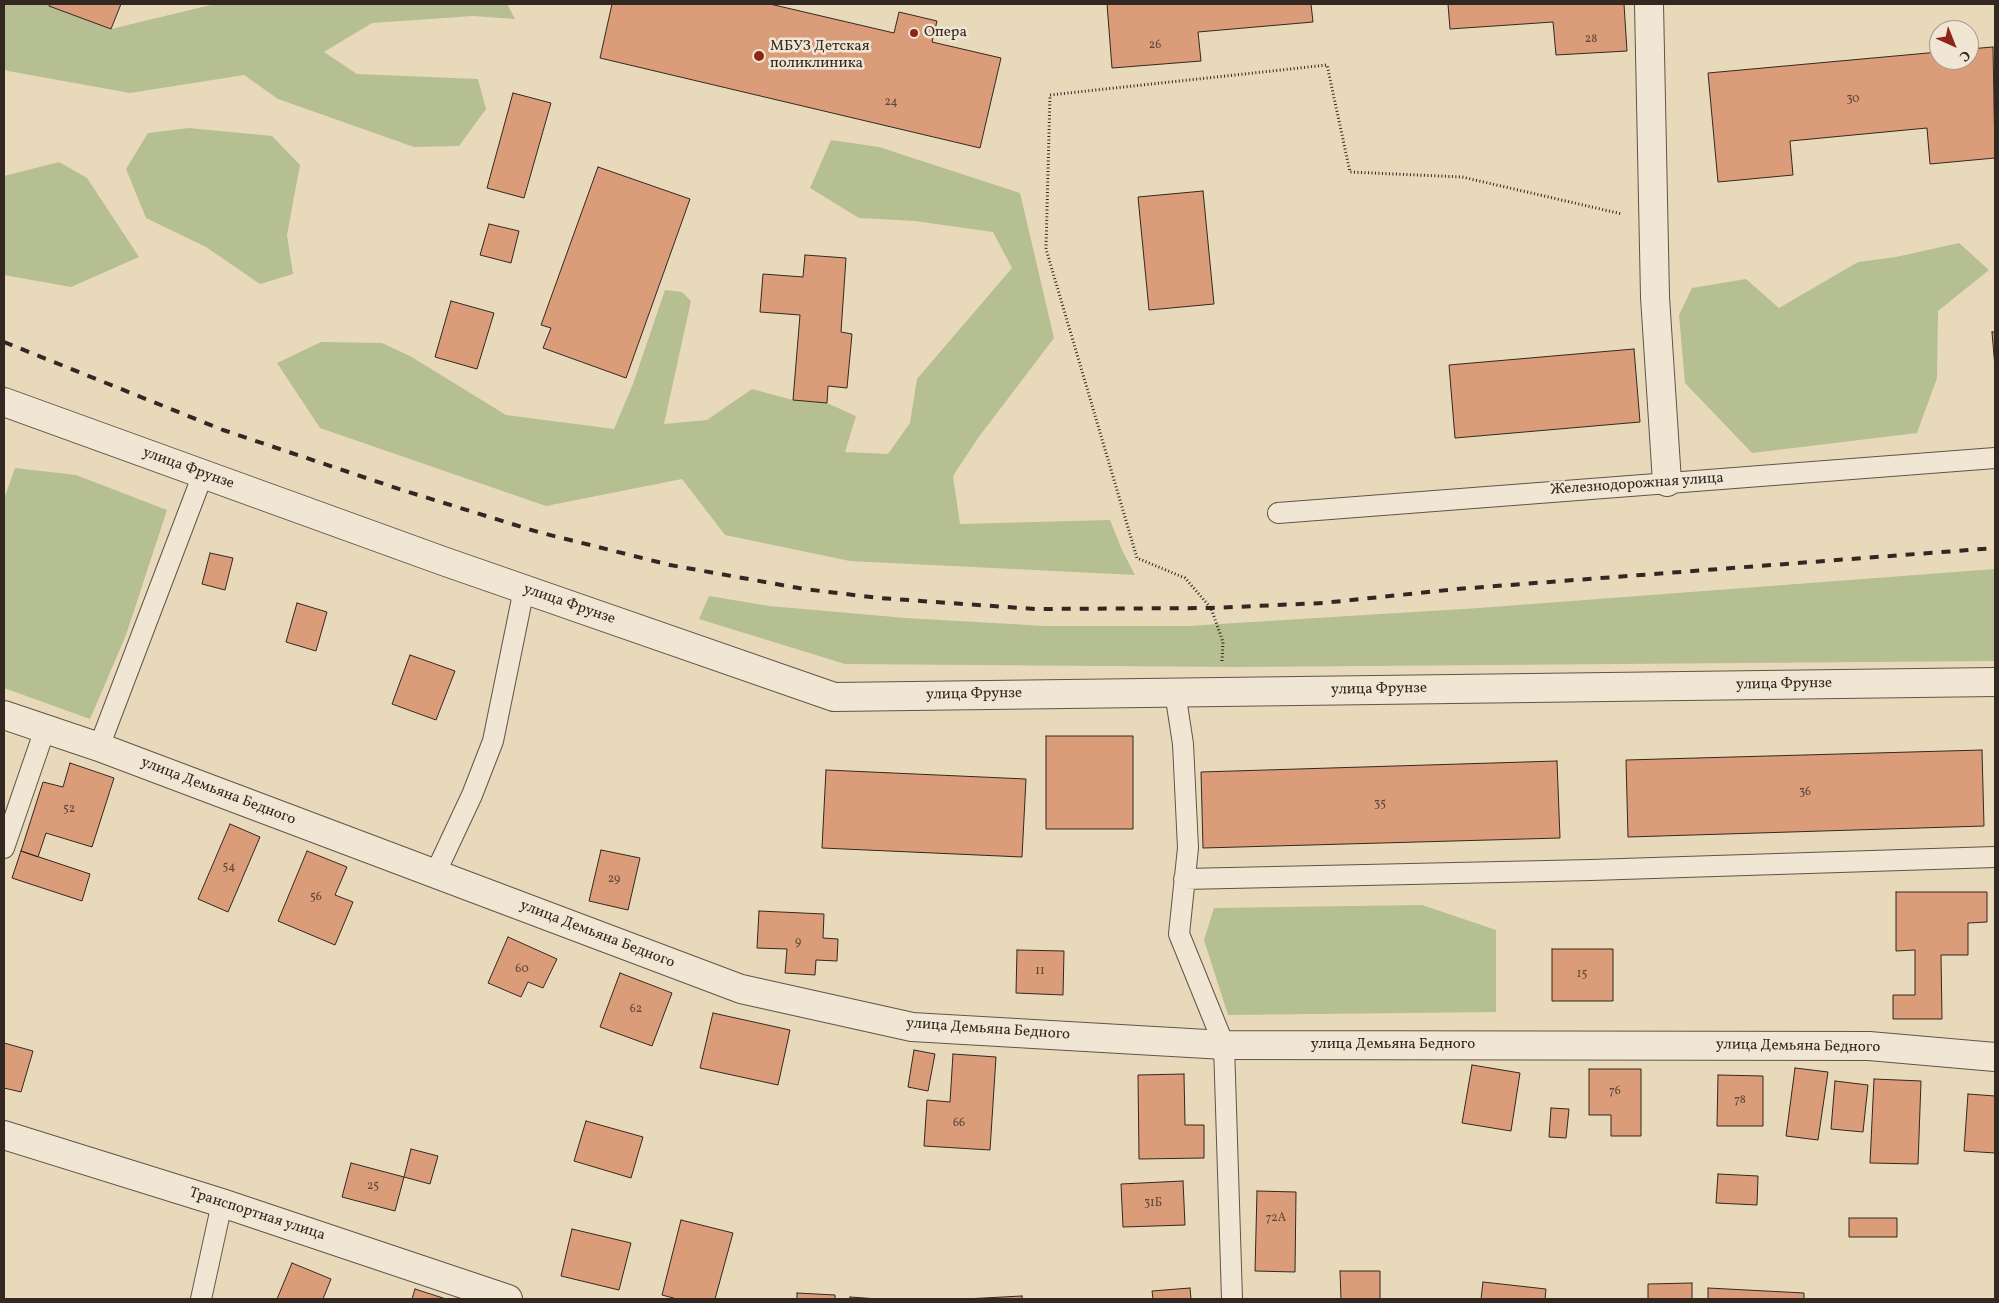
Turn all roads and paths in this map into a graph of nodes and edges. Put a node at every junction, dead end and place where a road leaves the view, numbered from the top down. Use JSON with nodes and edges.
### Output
{"nodes":[{"id":1,"x":1649,"y":4,"type":"edge"},
{"id":2,"x":1654,"y":222,"type":"junction"},
{"id":3,"x":4,"y":402,"type":"edge"},
{"id":4,"x":1995,"y":458,"type":"edge"},
{"id":5,"x":203,"y":474,"type":"junction"},
{"id":6,"x":1667,"y":482,"type":"junction"},
{"id":7,"x":1278,"y":513,"type":"dead end"},
{"id":8,"x":524,"y":590,"type":"junction"},
{"id":9,"x":1995,"y":682,"type":"edge"},
{"id":10,"x":1175,"y":692,"type":"junction"},
{"id":11,"x":1220,"y":692,"type":"junction"},
{"id":12,"x":4,"y":715,"type":"edge"},
{"id":13,"x":45,"y":730,"type":"junction"},
{"id":14,"x":99,"y":747,"type":"junction"},
{"id":15,"x":4,"y":848,"type":"edge"},
{"id":16,"x":1995,"y":857,"type":"edge"},
{"id":17,"x":435,"y":874,"type":"junction"},
{"id":18,"x":1184,"y":879,"type":"junction"},
{"id":19,"x":1224,"y":1045,"type":"junction"},
{"id":20,"x":1995,"y":1057,"type":"edge"},
{"id":21,"x":4,"y":1135,"type":"edge"},
{"id":22,"x":222,"y":1203,"type":"junction"},
{"id":23,"x":201,"y":1299,"type":"edge"},
{"id":24,"x":508,"y":1299,"type":"edge"},
{"id":25,"x":1232,"y":1299,"type":"edge"}],
"edges":[{"from":1,"to":2,"type":"street"},
{"from":2,"to":6,"type":"street"},
{"from":2,"to":11,"type":"path"},
{"from":3,"to":5,"type":"street","name":"улица Фрунзе"},
{"from":4,"to":6,"type":"lane","name":"Железнодорожная улица"},
{"from":5,"to":8,"type":"street","name":"улица Фрунзе"},
{"from":5,"to":14,"type":"lane"},
{"from":6,"to":7,"type":"lane","name":"Железнодорожная улица"},
{"from":8,"to":10,"type":"street","name":"улица Фрунзе"},
{"from":8,"to":17,"type":"lane"},
{"from":9,"to":11,"type":"street","name":"улица Фрунзе"},
{"from":10,"to":11,"type":"street","name":"улица Фрунзе"},
{"from":10,"to":18,"type":"lane"},
{"from":12,"to":13,"type":"street","name":"улица Демьяна Бедного"},
{"from":13,"to":14,"type":"street","name":"улица Демьяна Бедного"},
{"from":13,"to":15,"type":"lane"},
{"from":14,"to":17,"type":"street","name":"улица Демьяна Бедного"},
{"from":16,"to":18,"type":"lane"},
{"from":17,"to":19,"type":"street","name":"улица Демьяна Бедного"},
{"from":18,"to":19,"type":"lane"},
{"from":19,"to":20,"type":"street","name":"улица Демьяна Бедного"},
{"from":19,"to":25,"type":"lane"},
{"from":21,"to":22,"type":"street","name":"Транспортная улица"},
{"from":22,"to":23,"type":"lane"},
{"from":22,"to":24,"type":"street","name":"Транспортная улица"}]}
